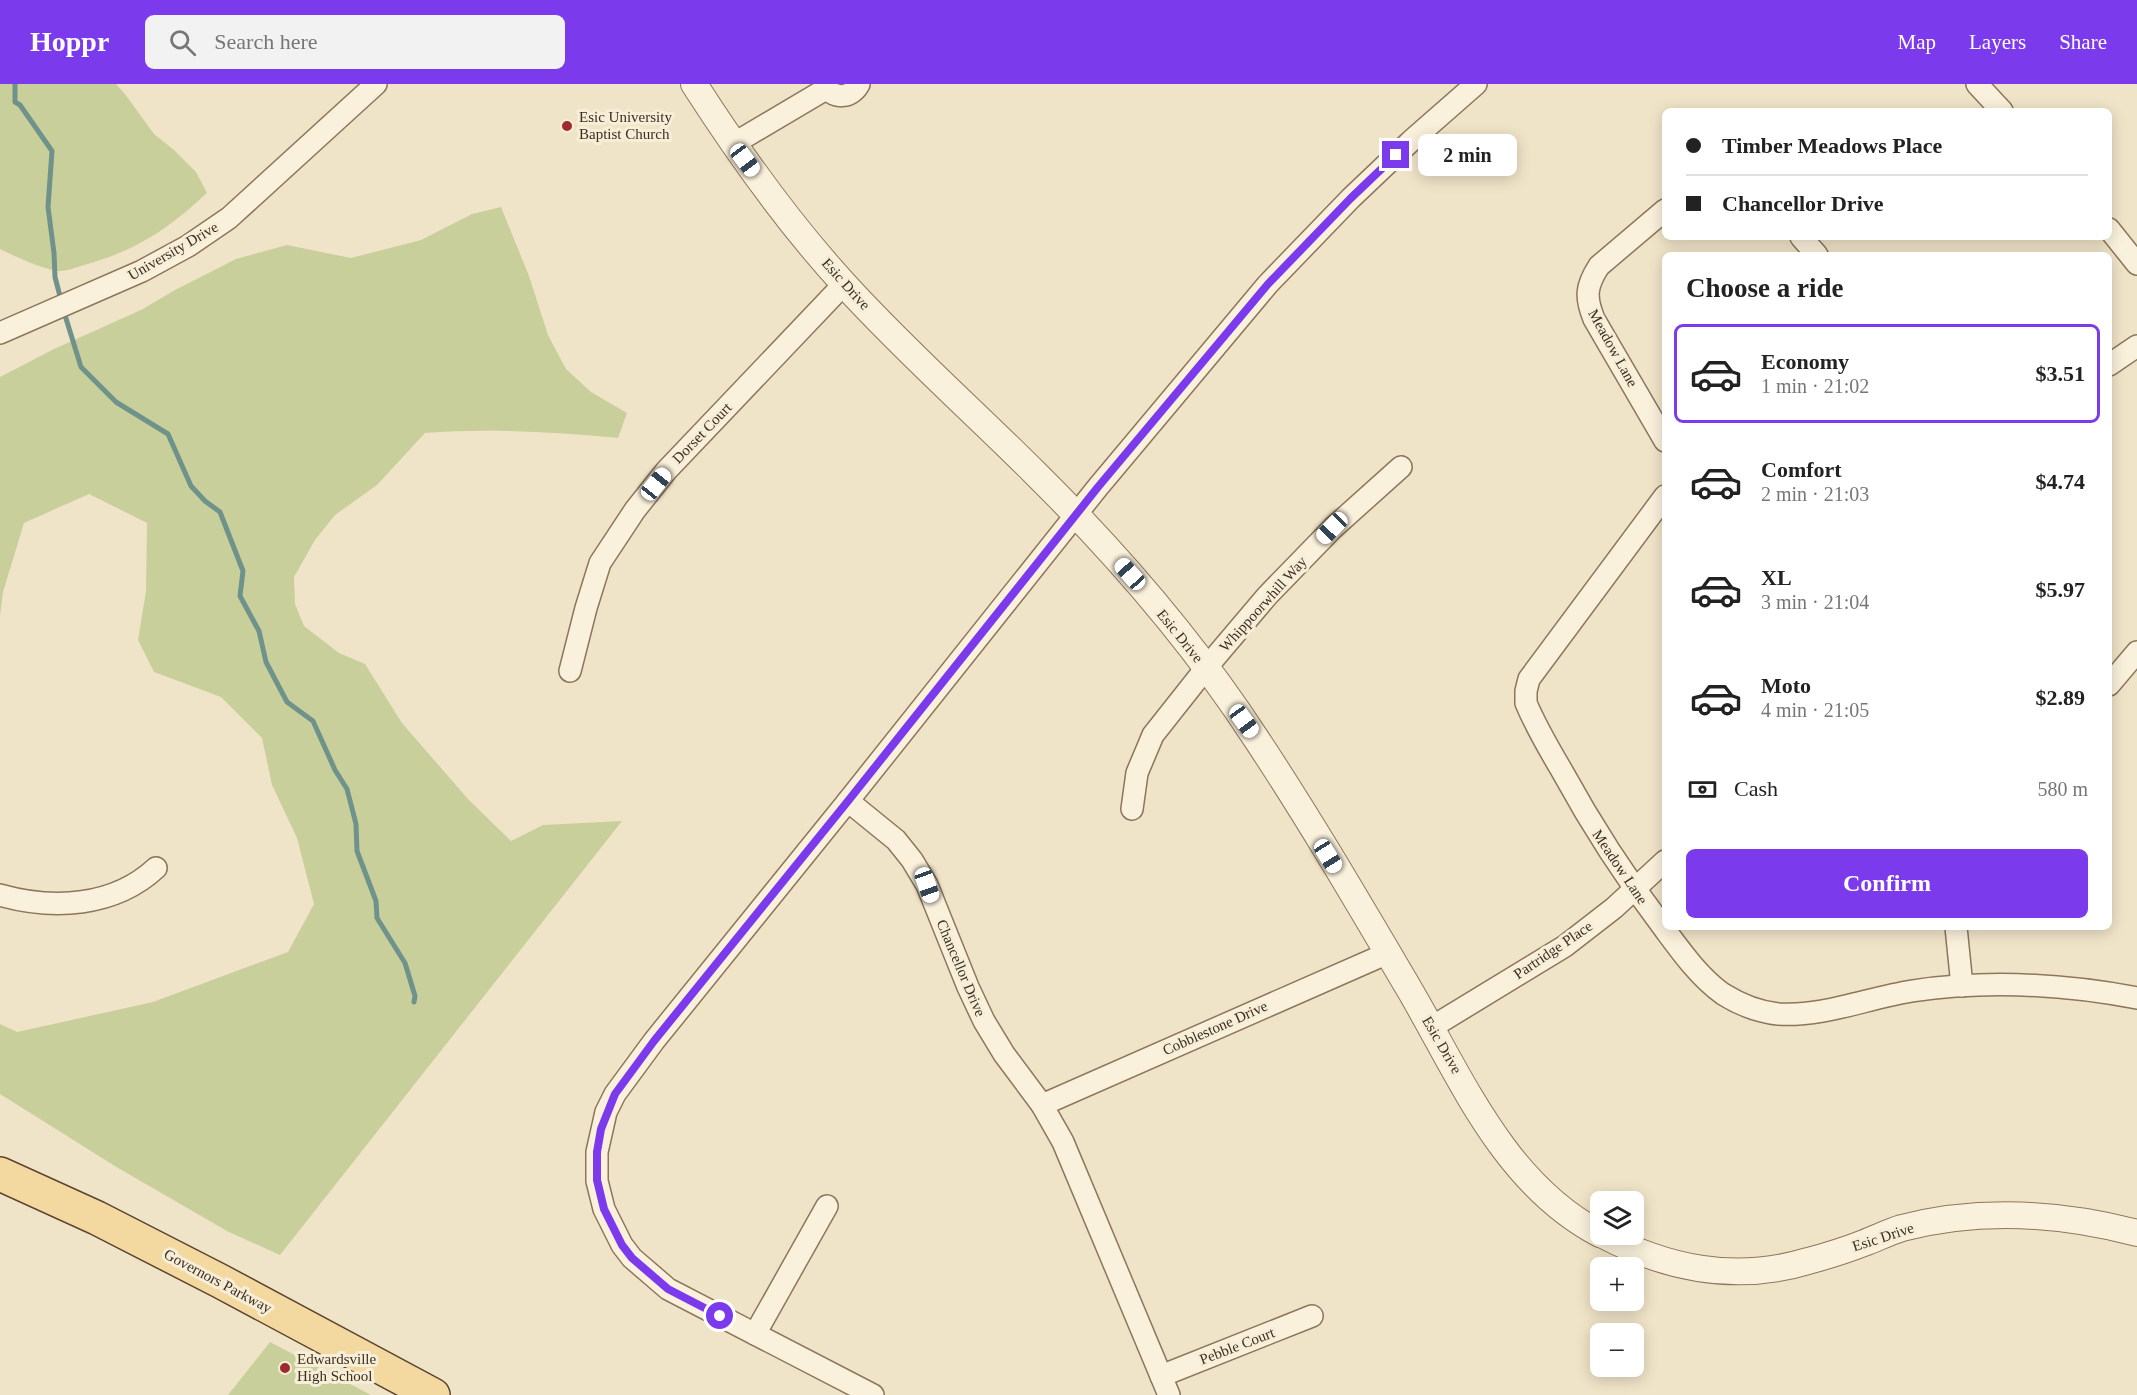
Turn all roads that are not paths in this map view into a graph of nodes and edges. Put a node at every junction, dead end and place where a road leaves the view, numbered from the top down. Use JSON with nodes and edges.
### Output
{"nodes":[{"id":1,"x":376,"y":84,"type":"edge"},
{"id":2,"x":694,"y":84,"type":"edge"},
{"id":3,"x":859,"y":84,"type":"edge"},
{"id":4,"x":1476,"y":84,"type":"edge"},
{"id":5,"x":1977,"y":84,"type":"edge"},
{"id":6,"x":825,"y":86,"type":"edge"},
{"id":7,"x":1999,"y":108,"type":"edge"},
{"id":8,"x":733,"y":144,"type":"junction"},
{"id":9,"x":1662,"y":213,"type":"edge"},
{"id":10,"x":2112,"y":233,"type":"edge"},
{"id":11,"x":1804,"y":240,"type":"edge"},
{"id":12,"x":1814,"y":252,"type":"edge"},
{"id":13,"x":2137,"y":264,"type":"edge"},
{"id":14,"x":844,"y":284,"type":"junction"},
{"id":15,"x":0,"y":333,"type":"edge"},
{"id":16,"x":2137,"y":346,"type":"edge"},
{"id":17,"x":2112,"y":363,"type":"edge"},
{"id":18,"x":1662,"y":436,"type":"edge"},
{"id":19,"x":1401,"y":467,"type":"dead end"},
{"id":20,"x":1662,"y":500,"type":"edge"},
{"id":21,"x":1076,"y":515,"type":"junction"},
{"id":22,"x":2137,"y":652,"type":"edge"},
{"id":23,"x":1206,"y":668,"type":"junction"},
{"id":24,"x":570,"y":671,"type":"dead end"},
{"id":25,"x":2112,"y":681,"type":"edge"},
{"id":26,"x":848,"y":801,"type":"junction"},
{"id":27,"x":1132,"y":809,"type":"dead end"},
{"id":28,"x":1662,"y":864,"type":"edge"},
{"id":29,"x":156,"y":868,"type":"dead end"},
{"id":30,"x":1635,"y":890,"type":"junction"},
{"id":31,"x":0,"y":895,"type":"edge"},
{"id":32,"x":1662,"y":926,"type":"edge"},
{"id":33,"x":1665,"y":930,"type":"edge"},
{"id":34,"x":1956,"y":930,"type":"edge"},
{"id":35,"x":1388,"y":953,"type":"junction"},
{"id":36,"x":1962,"y":986,"type":"junction"},
{"id":37,"x":2137,"y":998,"type":"edge"},
{"id":38,"x":1432,"y":1027,"type":"junction"},
{"id":39,"x":1042,"y":1105,"type":"junction"},
{"id":40,"x":0,"y":1174,"type":"edge"},
{"id":41,"x":827,"y":1206,"type":"dead end"},
{"id":42,"x":1590,"y":1227,"type":"edge"},
{"id":43,"x":2137,"y":1233,"type":"edge"},
{"id":44,"x":1622,"y":1245,"type":"edge"},
{"id":45,"x":1312,"y":1316,"type":"dead end"},
{"id":46,"x":755,"y":1334,"type":"junction"},
{"id":47,"x":1165,"y":1385,"type":"edge"},
{"id":48,"x":433,"y":1395,"type":"edge"},
{"id":49,"x":873,"y":1395,"type":"edge"}],
"edges":[{"from":1,"to":15,"type":"street","name":"University Drive"},
{"from":2,"to":8,"type":"street","name":"Esic Drive"},
{"from":3,"to":6,"type":"street"},
{"from":4,"to":21,"type":"street"},
{"from":5,"to":7,"type":"street"},
{"from":6,"to":8,"type":"street"},
{"from":8,"to":14,"type":"street","name":"Esic Drive"},
{"from":9,"to":18,"type":"street","name":"Meadow Lane"},
{"from":10,"to":13,"type":"street"},
{"from":11,"to":12,"type":"street"},
{"from":14,"to":21,"type":"street","name":"Esic Drive"},
{"from":14,"to":24,"type":"street","name":"Dorset Court"},
{"from":16,"to":17,"type":"street"},
{"from":19,"to":23,"type":"street","name":"Whippoorwhill Way"},
{"from":20,"to":30,"type":"street","name":"Meadow Lane"},
{"from":21,"to":23,"type":"street","name":"Esic Drive"},
{"from":21,"to":26,"type":"street"},
{"from":22,"to":25,"type":"street"},
{"from":23,"to":27,"type":"street","name":"Whippoorwhill Way"},
{"from":23,"to":35,"type":"street","name":"Esic Drive"},
{"from":26,"to":39,"type":"street","name":"Chancellor Drive"},
{"from":26,"to":46,"type":"street"},
{"from":28,"to":30,"type":"street","name":"Partridge Place"},
{"from":29,"to":31,"type":"street"},
{"from":30,"to":32,"type":"street","name":"Meadow Lane"},
{"from":30,"to":38,"type":"street","name":"Partridge Place"},
{"from":33,"to":36,"type":"street","name":"Meadow Lane"},
{"from":34,"to":36,"type":"street"},
{"from":35,"to":38,"type":"street","name":"Esic Drive"},
{"from":35,"to":39,"type":"street","name":"Cobblestone Drive"},
{"from":36,"to":37,"type":"street","name":"Meadow Lane"},
{"from":38,"to":42,"type":"street","name":"Esic Drive"},
{"from":39,"to":47,"type":"street","name":"Chancellor Drive"},
{"from":40,"to":48,"type":"main road","name":"Governors Parkway"},
{"from":41,"to":46,"type":"street"},
{"from":43,"to":44,"type":"street","name":"Esic Drive"},
{"from":45,"to":47,"type":"street","name":"Pebble Court"},
{"from":46,"to":49,"type":"street"}]}
